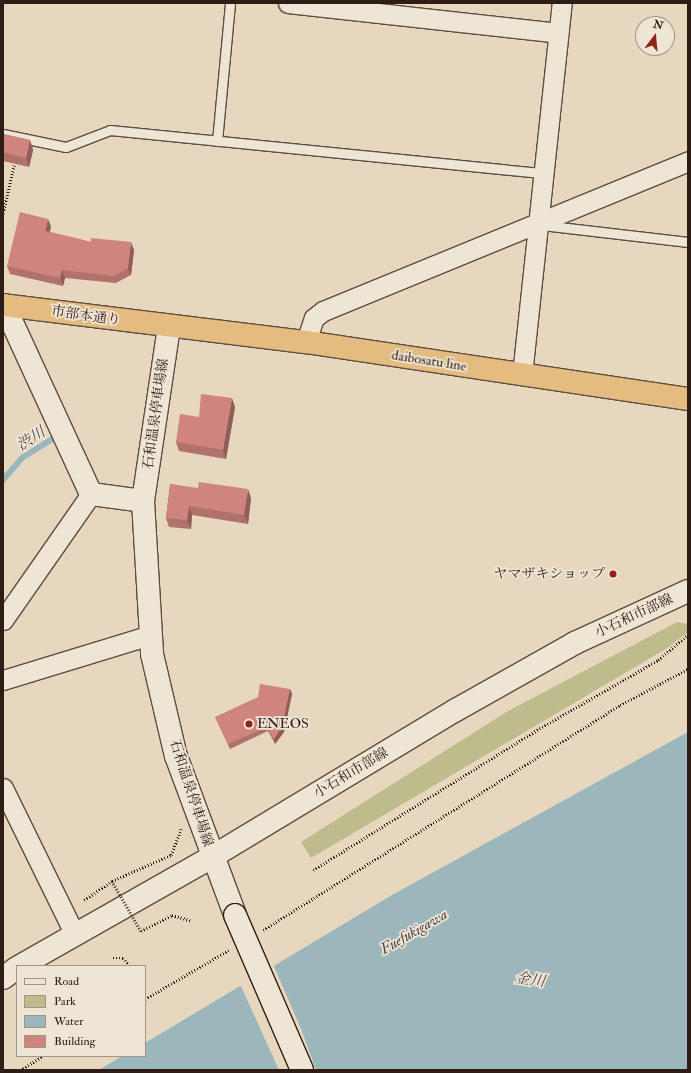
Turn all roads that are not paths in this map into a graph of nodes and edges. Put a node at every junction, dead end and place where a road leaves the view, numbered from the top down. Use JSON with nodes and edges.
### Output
{"nodes":[{"id":1,"x":230,"y":3,"type":"edge"},
{"id":2,"x":288,"y":3,"type":"edge"},
{"id":3,"x":562,"y":3,"type":"edge"},
{"id":4,"x":558,"y":33,"type":"junction"},
{"id":5,"x":3,"y":134,"type":"edge"},
{"id":6,"x":217,"y":141,"type":"junction"},
{"id":7,"x":688,"y":161,"type":"edge"},
{"id":8,"x":544,"y":173,"type":"junction"},
{"id":9,"x":539,"y":224,"type":"junction"},
{"id":10,"x":688,"y":242,"type":"edge"},
{"id":11,"x":4,"y":305,"type":"edge"},
{"id":12,"x":169,"y":327,"type":"junction"},
{"id":13,"x":306,"y":342,"type":"junction"},
{"id":14,"x":522,"y":375,"type":"junction"},
{"id":15,"x":688,"y":399,"type":"edge"},
{"id":16,"x":91,"y":494,"type":"junction"},
{"id":17,"x":143,"y":501,"type":"junction"},
{"id":18,"x":688,"y":592,"type":"edge"},
{"id":19,"x":3,"y":620,"type":"edge"},
{"id":20,"x":150,"y":635,"type":"junction"},
{"id":21,"x":3,"y":680,"type":"edge"},
{"id":22,"x":3,"y":788,"type":"edge"},
{"id":23,"x":212,"y":857,"type":"junction"},
{"id":24,"x":74,"y":933,"type":"junction"},
{"id":25,"x":22,"y":965,"type":"edge"},
{"id":26,"x":16,"y":969,"type":"edge"},
{"id":27,"x":3,"y":978,"type":"edge"},
{"id":28,"x":302,"y":1070,"type":"edge"}],
"edges":[{"from":1,"to":6,"type":"lane"},
{"from":2,"to":4,"type":"street"},
{"from":3,"to":4,"type":"street"},
{"from":4,"to":8,"type":"street"},
{"from":5,"to":6,"type":"lane"},
{"from":6,"to":8,"type":"lane"},
{"from":7,"to":9,"type":"street"},
{"from":8,"to":9,"type":"street"},
{"from":9,"to":10,"type":"lane"},
{"from":9,"to":13,"type":"street"},
{"from":9,"to":14,"type":"street"},
{"from":11,"to":12,"type":"highway","name":"市部本通り"},
{"from":11,"to":16,"type":"main road"},
{"from":12,"to":13,"type":"highway","name":"daibosatu line"},
{"from":12,"to":17,"type":"main road","name":"石和温泉停車場線"},
{"from":13,"to":14,"type":"highway","name":"daibosatu line"},
{"from":14,"to":15,"type":"highway","name":"daibosatu line"},
{"from":16,"to":17,"type":"main road"},
{"from":16,"to":19,"type":"street"},
{"from":17,"to":20,"type":"main road","name":"石和温泉停車場線"},
{"from":18,"to":23,"type":"main road","name":"小石和市部線"},
{"from":20,"to":21,"type":"street"},
{"from":20,"to":23,"type":"main road","name":"石和温泉停車場線"},
{"from":22,"to":24,"type":"street"},
{"from":23,"to":24,"type":"main road","name":"小石和市部線"},
{"from":23,"to":28,"type":"main road","name":"石和温泉停車場線","bridge":true},
{"from":24,"to":25,"type":"main road","name":"小石和市部線"},
{"from":26,"to":27,"type":"main road"}]}
